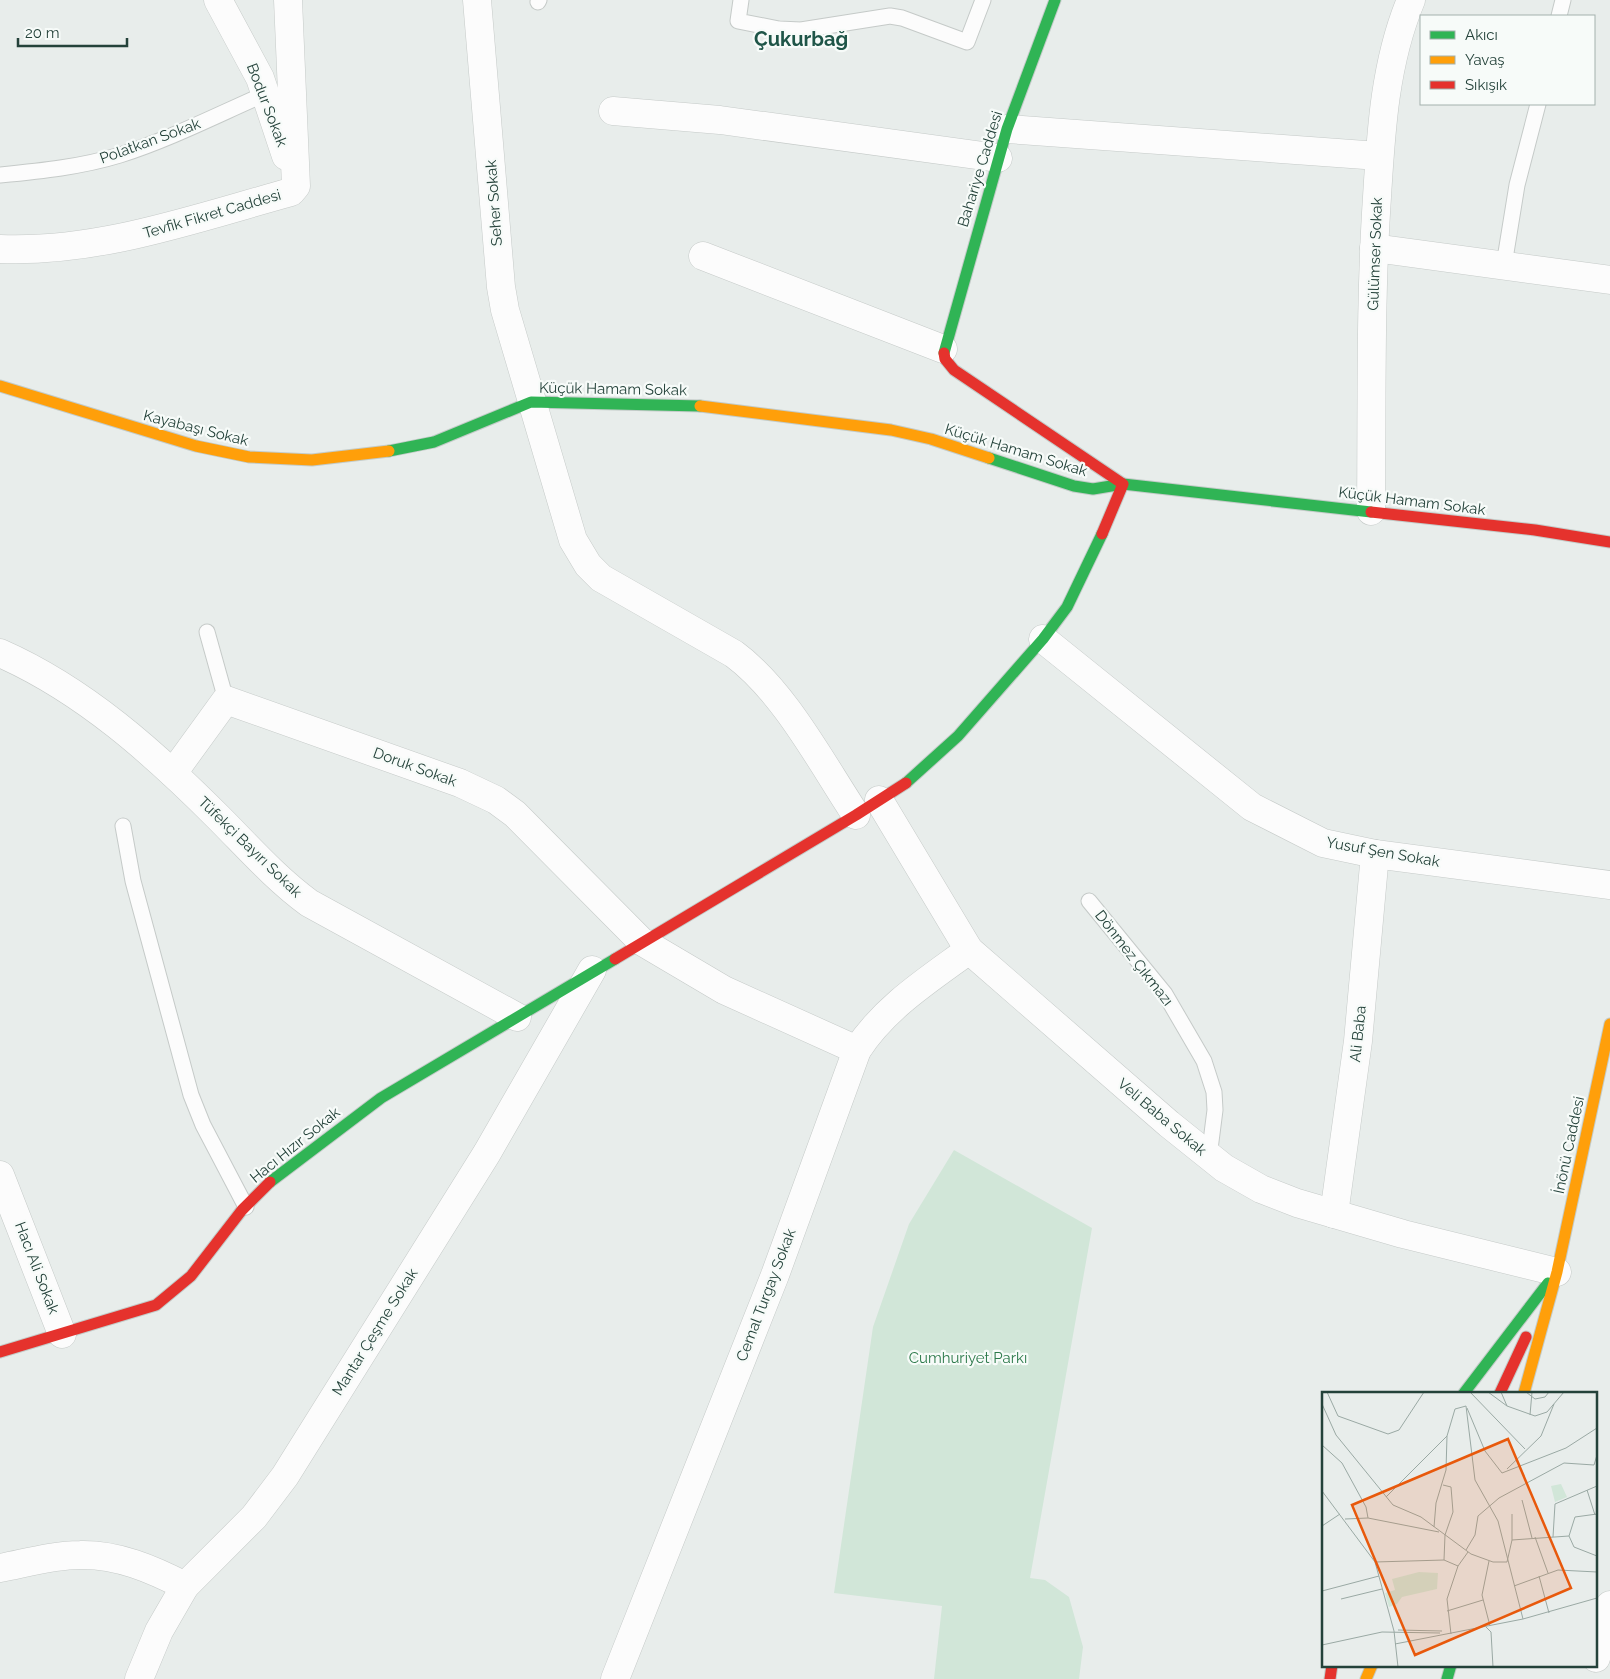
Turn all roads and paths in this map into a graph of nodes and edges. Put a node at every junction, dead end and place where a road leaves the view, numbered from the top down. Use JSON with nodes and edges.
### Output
{"nodes":[{"id":1,"x":218,"y":0,"type":"edge"},
{"id":2,"x":288,"y":0,"type":"edge"},
{"id":3,"x":478,"y":0,"type":"edge"},
{"id":4,"x":742,"y":0,"type":"edge"},
{"id":5,"x":983,"y":0,"type":"edge"},
{"id":6,"x":1055,"y":0,"type":"edge"},
{"id":7,"x":1411,"y":0,"type":"edge"},
{"id":8,"x":1563,"y":0,"type":"edge"},
{"id":9,"x":1559,"y":15,"type":"edge"},
{"id":10,"x":265,"y":94,"type":"junction"},
{"id":11,"x":1538,"y":105,"type":"edge"},
{"id":12,"x":613,"y":111,"type":"dead end"},
{"id":13,"x":1006,"y":129,"type":"junction"},
{"id":14,"x":1379,"y":156,"type":"junction"},
{"id":15,"x":998,"y":158,"type":"junction"},
{"id":16,"x":0,"y":176,"type":"edge"},
{"id":17,"x":296,"y":186,"type":"junction"},
{"id":18,"x":1374,"y":248,"type":"junction"},
{"id":19,"x":0,"y":249,"type":"edge"},
{"id":20,"x":703,"y":256,"type":"dead end"},
{"id":21,"x":1504,"y":265,"type":"junction"},
{"id":22,"x":1610,"y":280,"type":"edge"},
{"id":23,"x":942,"y":349,"type":"junction"},
{"id":24,"x":0,"y":386,"type":"edge"},
{"id":25,"x":531,"y":402,"type":"junction"},
{"id":26,"x":1123,"y":484,"type":"junction"},
{"id":27,"x":1371,"y":511,"type":"junction"},
{"id":28,"x":1610,"y":542,"type":"edge"},
{"id":29,"x":207,"y":632,"type":"dead end"},
{"id":30,"x":1043,"y":639,"type":"junction"},
{"id":31,"x":0,"y":653,"type":"edge"},
{"id":32,"x":226,"y":700,"type":"junction"},
{"id":33,"x":173,"y":773,"type":"junction"},
{"id":34,"x":880,"y":800,"type":"junction"},
{"id":35,"x":856,"y":815,"type":"junction"},
{"id":36,"x":124,"y":826,"type":"dead end"},
{"id":37,"x":1375,"y":854,"type":"junction"},
{"id":38,"x":1610,"y":885,"type":"edge"},
{"id":39,"x":1089,"y":901,"type":"dead end"},
{"id":40,"x":641,"y":941,"type":"junction"},
{"id":41,"x":969,"y":950,"type":"junction"},
{"id":42,"x":592,"y":970,"type":"junction"},
{"id":43,"x":517,"y":1017,"type":"junction"},
{"id":44,"x":1610,"y":1024,"type":"edge"},
{"id":45,"x":857,"y":1050,"type":"junction"},
{"id":46,"x":1209,"y":1157,"type":"junction"},
{"id":47,"x":0,"y":1175,"type":"edge"},
{"id":48,"x":246,"y":1207,"type":"junction"},
{"id":49,"x":1334,"y":1214,"type":"junction"},
{"id":50,"x":1557,"y":1272,"type":"junction"},
{"id":51,"x":62,"y":1334,"type":"junction"},
{"id":52,"x":0,"y":1352,"type":"edge"},
{"id":53,"x":1465,"y":1392,"type":"edge"},
{"id":54,"x":1500,"y":1392,"type":"edge"},
{"id":55,"x":1524,"y":1392,"type":"edge"},
{"id":56,"x":0,"y":1568,"type":"edge"},
{"id":57,"x":185,"y":1586,"type":"junction"},
{"id":58,"x":1610,"y":1605,"type":"edge"},
{"id":59,"x":1598,"y":1650,"type":"edge"},
{"id":60,"x":1332,"y":1666,"type":"edge"},
{"id":61,"x":1372,"y":1666,"type":"edge"},
{"id":62,"x":1451,"y":1666,"type":"edge"},
{"id":63,"x":1594,"y":1666,"type":"edge"},
{"id":64,"x":139,"y":1679,"type":"edge"},
{"id":65,"x":616,"y":1679,"type":"edge"},
{"id":66,"x":1330,"y":1679,"type":"edge"},
{"id":67,"x":1366,"y":1679,"type":"edge"},
{"id":68,"x":1448,"y":1679,"type":"edge"},
{"id":69,"x":1591,"y":1679,"type":"edge"}],
"edges":[{"from":1,"to":10,"type":"street","name":"Bodur Sokak"},
{"from":2,"to":17,"type":"street","name":"Tevfik Fikret Caddesi"},
{"from":3,"to":25,"type":"street","name":"Seher Sokak"},
{"from":4,"to":5,"type":"lane"},
{"from":6,"to":13,"type":"street","name":"Bahariye Caddesi"},
{"from":7,"to":14,"type":"street","name":"Gülümser Sokak"},
{"from":8,"to":9,"type":"lane"},
{"from":10,"to":16,"type":"lane","name":"Polatkan Sokak"},
{"from":10,"to":17,"type":"street","name":"Bodur Sokak"},
{"from":11,"to":21,"type":"lane"},
{"from":12,"to":15,"type":"street"},
{"from":13,"to":14,"type":"street"},
{"from":13,"to":15,"type":"street","name":"Bahariye Caddesi"},
{"from":14,"to":18,"type":"street","name":"Gülümser Sokak"},
{"from":15,"to":23,"type":"street","name":"Bahariye Caddesi"},
{"from":17,"to":19,"type":"street","name":"Tevfik Fikret Caddesi"},
{"from":18,"to":21,"type":"street"},
{"from":18,"to":27,"type":"street","name":"Gülümser Sokak"},
{"from":20,"to":23,"type":"street"},
{"from":21,"to":22,"type":"street"},
{"from":23,"to":26,"type":"street"},
{"from":24,"to":25,"type":"street","name":"Kayabaşı Sokak"},
{"from":25,"to":26,"type":"street","name":"Küçük Hamam Sokak"},
{"from":25,"to":35,"type":"street","name":"Seher Sokak"},
{"from":26,"to":27,"type":"street","name":"Küçük Hamam Sokak"},
{"from":26,"to":30,"type":"street","name":"Hacı Hızır Sokak"},
{"from":27,"to":28,"type":"street","name":"Küçük Hamam Sokak"},
{"from":29,"to":32,"type":"lane"},
{"from":30,"to":34,"type":"street","name":"Hacı Hızır Sokak"},
{"from":30,"to":37,"type":"street","name":"Yusuf Şen Sokak"},
{"from":31,"to":33,"type":"street","name":"Tüfekçi Bayırı Sokak"},
{"from":32,"to":33,"type":"street"},
{"from":32,"to":40,"type":"street","name":"Doruk Sokak"},
{"from":33,"to":43,"type":"street","name":"Tüfekçi Bayırı Sokak"},
{"from":34,"to":35,"type":"street","name":"Hacı Hızır Sokak"},
{"from":34,"to":41,"type":"street","name":"Veli Baba Sokak"},
{"from":35,"to":40,"type":"street","name":"Hacı Hızır Sokak"},
{"from":36,"to":48,"type":"lane"},
{"from":37,"to":38,"type":"street","name":"Yusuf Şen Sokak"},
{"from":37,"to":49,"type":"street","name":"Ali Baba"},
{"from":39,"to":46,"type":"lane","name":"Dönmez Çıkmazı"},
{"from":40,"to":42,"type":"street","name":"Hacı Hızır Sokak"},
{"from":40,"to":45,"type":"street","name":"Doruk Sokak"},
{"from":41,"to":45,"type":"street","name":"Cemal Turgay Sokak"},
{"from":41,"to":46,"type":"street","name":"Veli Baba Sokak"},
{"from":42,"to":43,"type":"street","name":"Hacı Hızır Sokak"},
{"from":42,"to":57,"type":"street","name":"Mantar Çeşme Sokak"},
{"from":43,"to":48,"type":"street","name":"Hacı Hızır Sokak"},
{"from":44,"to":50,"type":"street","name":"İnönü Caddesi"},
{"from":45,"to":65,"type":"street","name":"Cemal Turgay Sokak"},
{"from":46,"to":49,"type":"street","name":"Veli Baba Sokak"},
{"from":47,"to":51,"type":"street","name":"Hacı Ali Sokak"},
{"from":48,"to":51,"type":"street","name":"Hacı Hızır Sokak"},
{"from":49,"to":50,"type":"street","name":"Veli Baba Sokak"},
{"from":50,"to":53,"type":"street"},
{"from":50,"to":54,"type":"street","name":"İnönü Caddesi"},
{"from":50,"to":55,"type":"street","name":"İnönü Caddesi"},
{"from":51,"to":52,"type":"street","name":"Hacı Hızır Sokak"},
{"from":56,"to":57,"type":"street"},
{"from":57,"to":64,"type":"street","name":"Mantar Çeşme Sokak"},
{"from":58,"to":59,"type":"street"},
{"from":60,"to":66,"type":"street"},
{"from":61,"to":67,"type":"street"},
{"from":62,"to":68,"type":"street"},
{"from":63,"to":69,"type":"street"}]}
